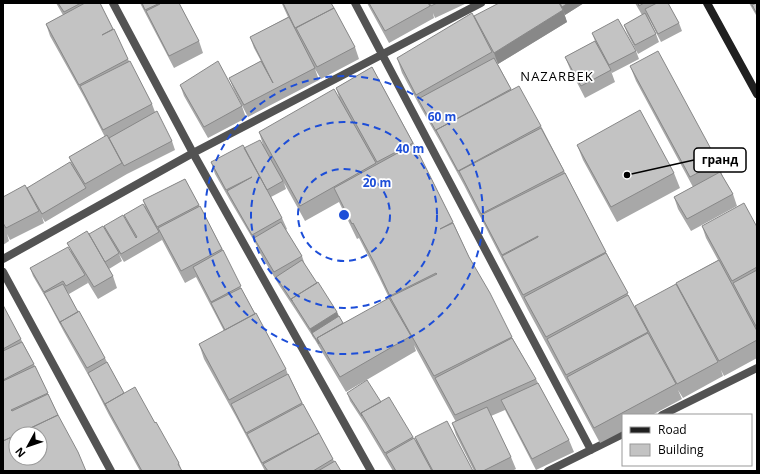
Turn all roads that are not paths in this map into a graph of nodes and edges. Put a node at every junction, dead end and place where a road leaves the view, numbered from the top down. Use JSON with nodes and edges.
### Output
{"nodes":[{"id":1,"x":113,"y":3,"type":"edge"},
{"id":2,"x":355,"y":3,"type":"edge"},
{"id":3,"x":481,"y":3,"type":"edge"},
{"id":4,"x":707,"y":3,"type":"edge"},
{"id":5,"x":383,"y":54,"type":"junction"},
{"id":6,"x":754,"y":82,"type":"edge"},
{"id":7,"x":757,"y":94,"type":"edge"},
{"id":8,"x":193,"y":153,"type":"junction"},
{"id":9,"x":3,"y":258,"type":"edge"},
{"id":10,"x":3,"y":272,"type":"edge"},
{"id":11,"x":757,"y":368,"type":"edge"},
{"id":12,"x":664,"y":414,"type":"edge"},
{"id":13,"x":622,"y":434,"type":"edge"},
{"id":14,"x":591,"y":450,"type":"junction"},
{"id":15,"x":111,"y":471,"type":"edge"},
{"id":16,"x":371,"y":471,"type":"edge"},
{"id":17,"x":548,"y":471,"type":"edge"}],
"edges":[{"from":1,"to":8,"type":"street"},
{"from":2,"to":5,"type":"street"},
{"from":3,"to":5,"type":"street"},
{"from":4,"to":6,"type":"main road"},
{"from":5,"to":8,"type":"street"},
{"from":5,"to":14,"type":"street"},
{"from":6,"to":7,"type":"main road"},
{"from":8,"to":9,"type":"street"},
{"from":8,"to":16,"type":"street"},
{"from":10,"to":15,"type":"street"},
{"from":11,"to":12,"type":"street"},
{"from":13,"to":14,"type":"street"},
{"from":14,"to":17,"type":"street"}]}
